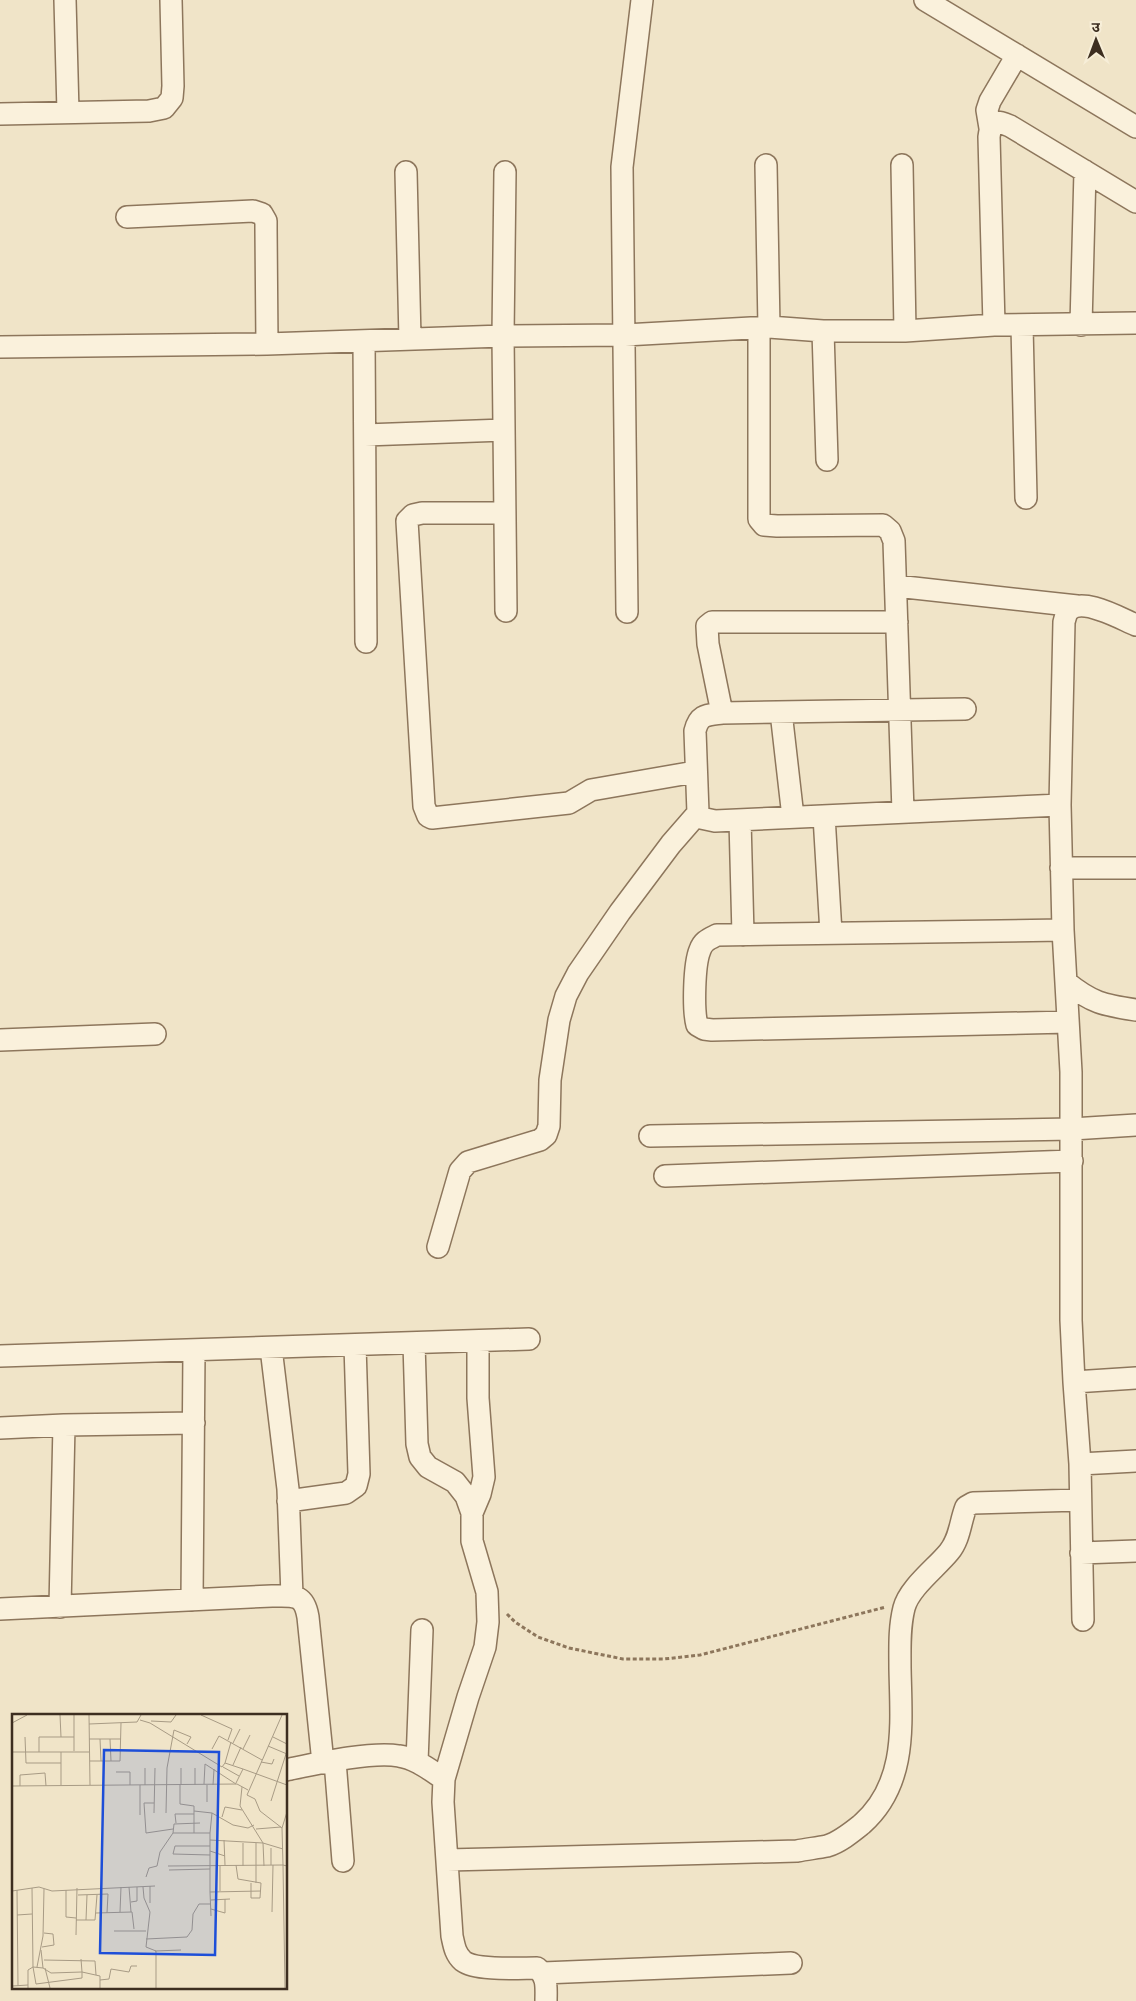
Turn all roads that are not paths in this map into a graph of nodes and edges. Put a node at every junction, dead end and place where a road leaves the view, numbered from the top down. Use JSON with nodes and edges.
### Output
{"nodes":[{"id":1,"x":65,"y":0,"type":"edge"},
{"id":2,"x":171,"y":0,"type":"edge"},
{"id":3,"x":642,"y":0,"type":"edge"},
{"id":4,"x":925,"y":0,"type":"edge"},
{"id":5,"x":1017,"y":55,"type":"junction"},
{"id":6,"x":68,"y":112,"type":"junction"},
{"id":7,"x":0,"y":114,"type":"edge"},
{"id":8,"x":1136,"y":127,"type":"edge"},
{"id":9,"x":990,"y":128,"type":"junction"},
{"id":10,"x":766,"y":165,"type":"dead end"},
{"id":11,"x":902,"y":165,"type":"dead end"},
{"id":12,"x":1084,"y":171,"type":"junction"},
{"id":13,"x":406,"y":172,"type":"dead end"},
{"id":14,"x":505,"y":172,"type":"dead end"},
{"id":15,"x":1136,"y":202,"type":"edge"},
{"id":16,"x":127,"y":217,"type":"dead end"},
{"id":17,"x":1136,"y":323,"type":"edge"},
{"id":18,"x":1081,"y":324,"type":"junction"},
{"id":19,"x":994,"y":326,"type":"junction"},
{"id":20,"x":1022,"y":326,"type":"junction"},
{"id":21,"x":764,"y":328,"type":"junction"},
{"id":22,"x":905,"y":331,"type":"junction"},
{"id":23,"x":823,"y":332,"type":"junction"},
{"id":24,"x":625,"y":335,"type":"junction"},
{"id":25,"x":503,"y":336,"type":"junction"},
{"id":26,"x":410,"y":339,"type":"junction"},
{"id":27,"x":364,"y":341,"type":"junction"},
{"id":28,"x":267,"y":344,"type":"junction"},
{"id":29,"x":0,"y":347,"type":"edge"},
{"id":30,"x":504,"y":430,"type":"junction"},
{"id":31,"x":365,"y":435,"type":"junction"},
{"id":32,"x":828,"y":460,"type":"dead end"},
{"id":33,"x":1026,"y":498,"type":"dead end"},
{"id":34,"x":504,"y":513,"type":"junction"},
{"id":35,"x":896,"y":586,"type":"junction"},
{"id":36,"x":1077,"y":606,"type":"junction"},
{"id":37,"x":506,"y":611,"type":"dead end"},
{"id":38,"x":627,"y":612,"type":"dead end"},
{"id":39,"x":897,"y":622,"type":"junction"},
{"id":40,"x":1136,"y":625,"type":"edge"},
{"id":41,"x":366,"y":642,"type":"dead end"},
{"id":42,"x":965,"y":709,"type":"dead end"},
{"id":43,"x":899,"y":711,"type":"junction"},
{"id":44,"x":781,"y":712,"type":"junction"},
{"id":45,"x":722,"y":713,"type":"junction"},
{"id":46,"x":695,"y":772,"type":"junction"},
{"id":47,"x":1060,"y":805,"type":"junction"},
{"id":48,"x":903,"y":812,"type":"junction"},
{"id":49,"x":698,"y":813,"type":"junction"},
{"id":50,"x":824,"y":816,"type":"junction"},
{"id":51,"x":794,"y":817,"type":"junction"},
{"id":52,"x":740,"y":820,"type":"junction"},
{"id":53,"x":1061,"y":868,"type":"junction"},
{"id":54,"x":1136,"y":868,"type":"edge"},
{"id":55,"x":1063,"y":930,"type":"junction"},
{"id":56,"x":831,"y":933,"type":"junction"},
{"id":57,"x":743,"y":935,"type":"junction"},
{"id":58,"x":1066,"y":982,"type":"junction"},
{"id":59,"x":1136,"y":1010,"type":"edge"},
{"id":60,"x":1068,"y":1022,"type":"junction"},
{"id":61,"x":155,"y":1034,"type":"dead end"},
{"id":62,"x":0,"y":1040,"type":"edge"},
{"id":63,"x":1136,"y":1125,"type":"edge"},
{"id":64,"x":1072,"y":1129,"type":"junction"},
{"id":65,"x":650,"y":1136,"type":"dead end"},
{"id":66,"x":1072,"y":1161,"type":"junction"},
{"id":67,"x":665,"y":1176,"type":"dead end"},
{"id":68,"x":438,"y":1247,"type":"dead end"},
{"id":69,"x":529,"y":1339,"type":"dead end"},
{"id":70,"x":478,"y":1341,"type":"junction"},
{"id":71,"x":414,"y":1343,"type":"junction"},
{"id":72,"x":354,"y":1345,"type":"junction"},
{"id":73,"x":271,"y":1348,"type":"junction"},
{"id":74,"x":194,"y":1351,"type":"junction"},
{"id":75,"x":0,"y":1356,"type":"edge"},
{"id":76,"x":1136,"y":1378,"type":"edge"},
{"id":77,"x":1074,"y":1382,"type":"junction"},
{"id":78,"x":194,"y":1423,"type":"junction"},
{"id":79,"x":64,"y":1425,"type":"junction"},
{"id":80,"x":0,"y":1428,"type":"edge"},
{"id":81,"x":1136,"y":1461,"type":"edge"},
{"id":82,"x":1080,"y":1464,"type":"junction"},
{"id":83,"x":1080,"y":1500,"type":"junction"},
{"id":84,"x":288,"y":1501,"type":"junction"},
{"id":85,"x":472,"y":1513,"type":"junction"},
{"id":86,"x":1136,"y":1551,"type":"edge"},
{"id":87,"x":1081,"y":1553,"type":"junction"},
{"id":88,"x":292,"y":1596,"type":"junction"},
{"id":89,"x":192,"y":1600,"type":"junction"},
{"id":90,"x":60,"y":1607,"type":"junction"},
{"id":91,"x":0,"y":1609,"type":"edge"},
{"id":92,"x":1083,"y":1620,"type":"dead end"},
{"id":93,"x":422,"y":1630,"type":"dead end"},
{"id":94,"x":329,"y":1762,"type":"junction"},
{"id":95,"x":417,"y":1762,"type":"junction"},
{"id":96,"x":288,"y":1770,"type":"edge"},
{"id":97,"x":444,"y":1779,"type":"junction"},
{"id":98,"x":447,"y":1860,"type":"junction"},
{"id":99,"x":343,"y":1861,"type":"dead end"},
{"id":100,"x":790,"y":1963,"type":"dead end"},
{"id":101,"x":543,"y":1973,"type":"junction"},
{"id":102,"x":546,"y":2001,"type":"edge"}],
"edges":[{"from":1,"to":6,"type":"street"},
{"from":2,"to":6,"type":"street"},
{"from":3,"to":24,"type":"street"},
{"from":4,"to":5,"type":"street"},
{"from":5,"to":8,"type":"street"},
{"from":5,"to":9,"type":"street"},
{"from":6,"to":7,"type":"street"},
{"from":9,"to":12,"type":"street"},
{"from":9,"to":19,"type":"street"},
{"from":10,"to":21,"type":"street"},
{"from":11,"to":22,"type":"street"},
{"from":12,"to":15,"type":"street"},
{"from":12,"to":18,"type":"street"},
{"from":13,"to":26,"type":"street"},
{"from":14,"to":25,"type":"street"},
{"from":16,"to":28,"type":"street"},
{"from":17,"to":18,"type":"street"},
{"from":18,"to":20,"type":"street"},
{"from":19,"to":20,"type":"street"},
{"from":19,"to":22,"type":"street"},
{"from":20,"to":33,"type":"street"},
{"from":21,"to":23,"type":"street"},
{"from":21,"to":24,"type":"street"},
{"from":21,"to":35,"type":"street"},
{"from":22,"to":23,"type":"street"},
{"from":23,"to":32,"type":"street"},
{"from":24,"to":25,"type":"street"},
{"from":24,"to":38,"type":"street"},
{"from":25,"to":26,"type":"street"},
{"from":25,"to":30,"type":"street"},
{"from":26,"to":27,"type":"street"},
{"from":27,"to":28,"type":"street"},
{"from":27,"to":31,"type":"street"},
{"from":28,"to":29,"type":"street"},
{"from":30,"to":31,"type":"street"},
{"from":30,"to":34,"type":"street"},
{"from":31,"to":41,"type":"street"},
{"from":34,"to":37,"type":"street"},
{"from":34,"to":46,"type":"street"},
{"from":35,"to":36,"type":"street"},
{"from":35,"to":39,"type":"street"},
{"from":36,"to":40,"type":"street"},
{"from":36,"to":47,"type":"street"},
{"from":39,"to":43,"type":"street"},
{"from":39,"to":45,"type":"street"},
{"from":42,"to":43,"type":"street"},
{"from":43,"to":44,"type":"street"},
{"from":43,"to":48,"type":"street"},
{"from":44,"to":45,"type":"street"},
{"from":44,"to":51,"type":"street"},
{"from":45,"to":46,"type":"street"},
{"from":46,"to":49,"type":"street"},
{"from":47,"to":48,"type":"street"},
{"from":47,"to":53,"type":"street"},
{"from":48,"to":50,"type":"street"},
{"from":49,"to":52,"type":"street"},
{"from":49,"to":68,"type":"street"},
{"from":50,"to":51,"type":"street"},
{"from":50,"to":56,"type":"street"},
{"from":51,"to":52,"type":"street"},
{"from":52,"to":57,"type":"street"},
{"from":53,"to":54,"type":"street"},
{"from":53,"to":55,"type":"street"},
{"from":55,"to":56,"type":"street"},
{"from":55,"to":58,"type":"street"},
{"from":56,"to":57,"type":"street"},
{"from":57,"to":60,"type":"street"},
{"from":58,"to":59,"type":"street"},
{"from":58,"to":60,"type":"street"},
{"from":60,"to":64,"type":"street"},
{"from":61,"to":62,"type":"street"},
{"from":63,"to":64,"type":"street"},
{"from":64,"to":65,"type":"street"},
{"from":64,"to":66,"type":"street"},
{"from":66,"to":67,"type":"street"},
{"from":66,"to":77,"type":"street"},
{"from":69,"to":70,"type":"street"},
{"from":70,"to":71,"type":"street"},
{"from":70,"to":85,"type":"street"},
{"from":71,"to":72,"type":"street"},
{"from":71,"to":85,"type":"street"},
{"from":72,"to":73,"type":"street"},
{"from":72,"to":84,"type":"street"},
{"from":73,"to":74,"type":"street"},
{"from":73,"to":84,"type":"street"},
{"from":74,"to":75,"type":"street"},
{"from":74,"to":78,"type":"street"},
{"from":76,"to":77,"type":"street"},
{"from":77,"to":82,"type":"street"},
{"from":78,"to":79,"type":"street"},
{"from":78,"to":89,"type":"street"},
{"from":79,"to":80,"type":"street"},
{"from":79,"to":90,"type":"street"},
{"from":81,"to":82,"type":"street"},
{"from":82,"to":83,"type":"street"},
{"from":83,"to":87,"type":"street"},
{"from":83,"to":98,"type":"street"},
{"from":84,"to":88,"type":"street"},
{"from":85,"to":97,"type":"street"},
{"from":86,"to":87,"type":"street"},
{"from":87,"to":92,"type":"street"},
{"from":88,"to":89,"type":"street"},
{"from":88,"to":94,"type":"street"},
{"from":89,"to":90,"type":"street"},
{"from":90,"to":91,"type":"street"},
{"from":93,"to":95,"type":"street"},
{"from":94,"to":95,"type":"street"},
{"from":94,"to":96,"type":"street"},
{"from":94,"to":99,"type":"street"},
{"from":95,"to":97,"type":"street"},
{"from":97,"to":98,"type":"street"},
{"from":98,"to":101,"type":"street"},
{"from":100,"to":101,"type":"street"},
{"from":101,"to":102,"type":"street"}]}
